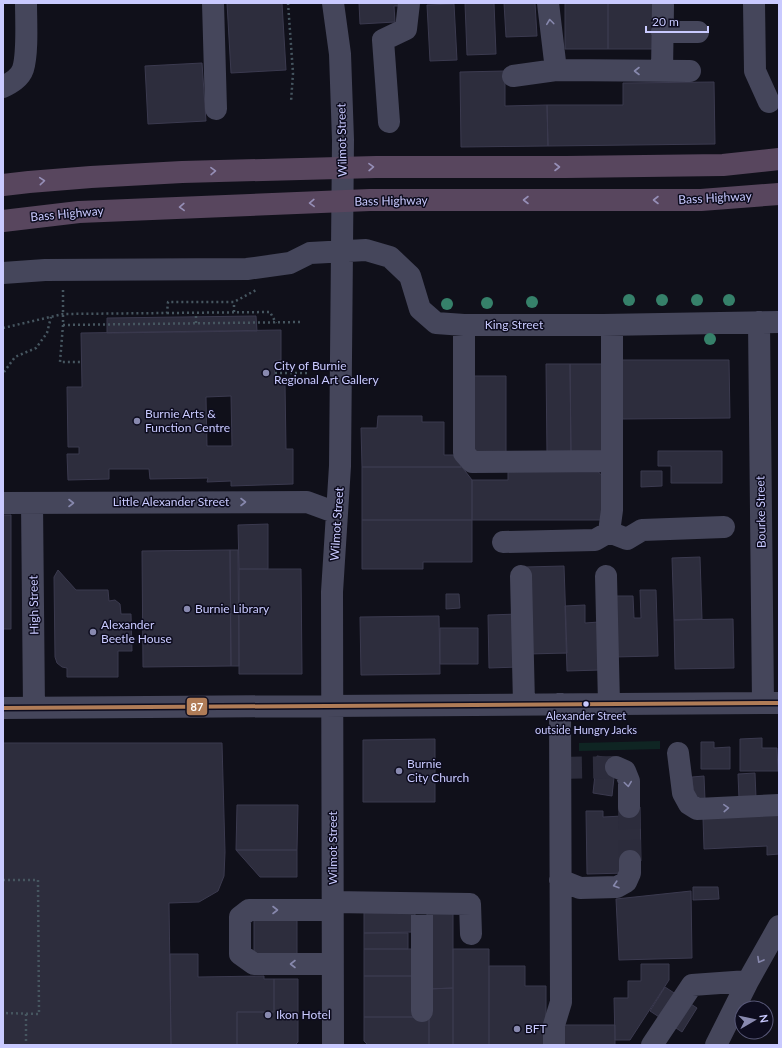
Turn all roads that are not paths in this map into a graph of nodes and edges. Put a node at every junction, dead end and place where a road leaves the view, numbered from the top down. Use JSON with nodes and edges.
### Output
{"nodes":[{"id":1,"x":26,"y":3,"type":"edge"},
{"id":2,"x":212,"y":3,"type":"edge"},
{"id":3,"x":409,"y":3,"type":"edge"},
{"id":4,"x":548,"y":3,"type":"edge"},
{"id":5,"x":754,"y":3,"type":"edge"},
{"id":6,"x":663,"y":5,"type":"dead end"},
{"id":7,"x":333,"y":6,"type":"edge"},
{"id":8,"x":662,"y":32,"type":"junction"},
{"id":9,"x":698,"y":32,"type":"dead end"},
{"id":10,"x":556,"y":70,"type":"junction"},
{"id":11,"x":662,"y":71,"type":"junction"},
{"id":12,"x":690,"y":71,"type":"dead end"},
{"id":13,"x":513,"y":76,"type":"dead end"},
{"id":14,"x":3,"y":87,"type":"edge"},
{"id":15,"x":769,"y":102,"type":"dead end"},
{"id":16,"x":216,"y":109,"type":"dead end"},
{"id":17,"x":390,"y":122,"type":"dead end"},
{"id":18,"x":779,"y":159,"type":"edge"},
{"id":19,"x":3,"y":185,"type":"edge"},
{"id":20,"x":779,"y":194,"type":"edge"},
{"id":21,"x":3,"y":221,"type":"edge"},
{"id":22,"x":3,"y":273,"type":"edge"},
{"id":23,"x":769,"y":322,"type":"edge"},
{"id":24,"x":464,"y":325,"type":"junction"},
{"id":25,"x":612,"y":325,"type":"junction"},
{"id":26,"x":612,"y":461,"type":"junction"},
{"id":27,"x":3,"y":503,"type":"edge"},
{"id":28,"x":32,"y":503,"type":"junction"},
{"id":29,"x":337,"y":513,"type":"junction"},
{"id":30,"x":724,"y":527,"type":"dead end"},
{"id":31,"x":609,"y":532,"type":"junction"},
{"id":32,"x":503,"y":542,"type":"dead end"},
{"id":33,"x":521,"y":576,"type":"dead end"},
{"id":34,"x":606,"y":576,"type":"dead end"},
{"id":35,"x":771,"y":703,"type":"edge"},
{"id":36,"x":524,"y":704,"type":"junction"},
{"id":37,"x":560,"y":704,"type":"junction"},
{"id":38,"x":609,"y":704,"type":"junction"},
{"id":39,"x":333,"y":706,"type":"junction"},
{"id":40,"x":3,"y":708,"type":"edge"},
{"id":41,"x":34,"y":708,"type":"junction"},
{"id":42,"x":678,"y":753,"type":"dead end"},
{"id":43,"x":616,"y":767,"type":"dead end"},
{"id":44,"x":779,"y":805,"type":"edge"},
{"id":45,"x":629,"y":807,"type":"tunnel mouth"},
{"id":46,"x":630,"y":861,"type":"tunnel mouth"},
{"id":47,"x":560,"y":880,"type":"junction"},
{"id":48,"x":422,"y":904,"type":"junction"},
{"id":49,"x":333,"y":906,"type":"junction"},
{"id":50,"x":779,"y":926,"type":"edge"},
{"id":51,"x":471,"y":934,"type":"dead end"},
{"id":52,"x":332,"y":964,"type":"junction"},
{"id":53,"x":748,"y":981,"type":"junction"},
{"id":54,"x":422,"y":1011,"type":"dead end"},
{"id":55,"x":554,"y":1035,"type":"edge"},
{"id":56,"x":332,"y":1045,"type":"edge"},
{"id":57,"x":652,"y":1045,"type":"edge"},
{"id":58,"x":716,"y":1045,"type":"edge"}],
"edges":[{"from":1,"to":14,"type":"street"},
{"from":2,"to":16,"type":"street"},
{"from":3,"to":17,"type":"street"},
{"from":10,"to":4,"type":"street","one_way":true},
{"from":5,"to":15,"type":"street"},
{"from":6,"to":8,"type":"street"},
{"from":7,"to":29,"type":"street","name":"Wilmot Street"},
{"from":8,"to":9,"type":"street"},
{"from":8,"to":11,"type":"street"},
{"from":11,"to":10,"type":"street","one_way":true},
{"from":10,"to":13,"type":"street"},
{"from":11,"to":12,"type":"street"},
{"from":19,"to":18,"type":"highway","one_way":true},
{"from":20,"to":21,"type":"highway","name":"Bass Highway","one_way":true},
{"from":22,"to":24,"type":"street","name":"King Street"},
{"from":23,"to":25,"type":"street","name":"King Street"},
{"from":23,"to":35,"type":"street","name":"Bourke Street"},
{"from":24,"to":25,"type":"street","name":"King Street"},
{"from":24,"to":26,"type":"street"},
{"from":25,"to":26,"type":"street"},
{"from":26,"to":31,"type":"street"},
{"from":27,"to":28,"type":"street","name":"Little Alexander Street"},
{"from":28,"to":29,"type":"street","name":"Little Alexander Street","one_way":true},
{"from":28,"to":41,"type":"street","name":"High Street"},
{"from":29,"to":39,"type":"street","name":"Wilmot Street"},
{"from":30,"to":31,"type":"street"},
{"from":31,"to":32,"type":"street"},
{"from":33,"to":36,"type":"street"},
{"from":34,"to":38,"type":"street"},
{"from":35,"to":38,"type":"street"},
{"from":36,"to":37,"type":"street"},
{"from":36,"to":39,"type":"street"},
{"from":37,"to":38,"type":"street"},
{"from":37,"to":47,"type":"street"},
{"from":39,"to":41,"type":"street"},
{"from":39,"to":49,"type":"street","name":"Wilmot Street"},
{"from":40,"to":41,"type":"street"},
{"from":42,"to":44,"type":"street","one_way":true},
{"from":43,"to":45,"type":"street","one_way":true},
{"from":46,"to":47,"type":"street","one_way":true},
{"from":47,"to":55,"type":"street"},
{"from":48,"to":49,"type":"street"},
{"from":48,"to":51,"type":"street"},
{"from":48,"to":54,"type":"street"},
{"from":49,"to":52,"type":"street","name":"Wilmot Street"},
{"from":52,"to":49,"type":"street","one_way":true},
{"from":50,"to":53,"type":"street","one_way":true},
{"from":52,"to":56,"type":"street","name":"Wilmot Street"},
{"from":53,"to":57,"type":"street"},
{"from":53,"to":58,"type":"street"}]}
